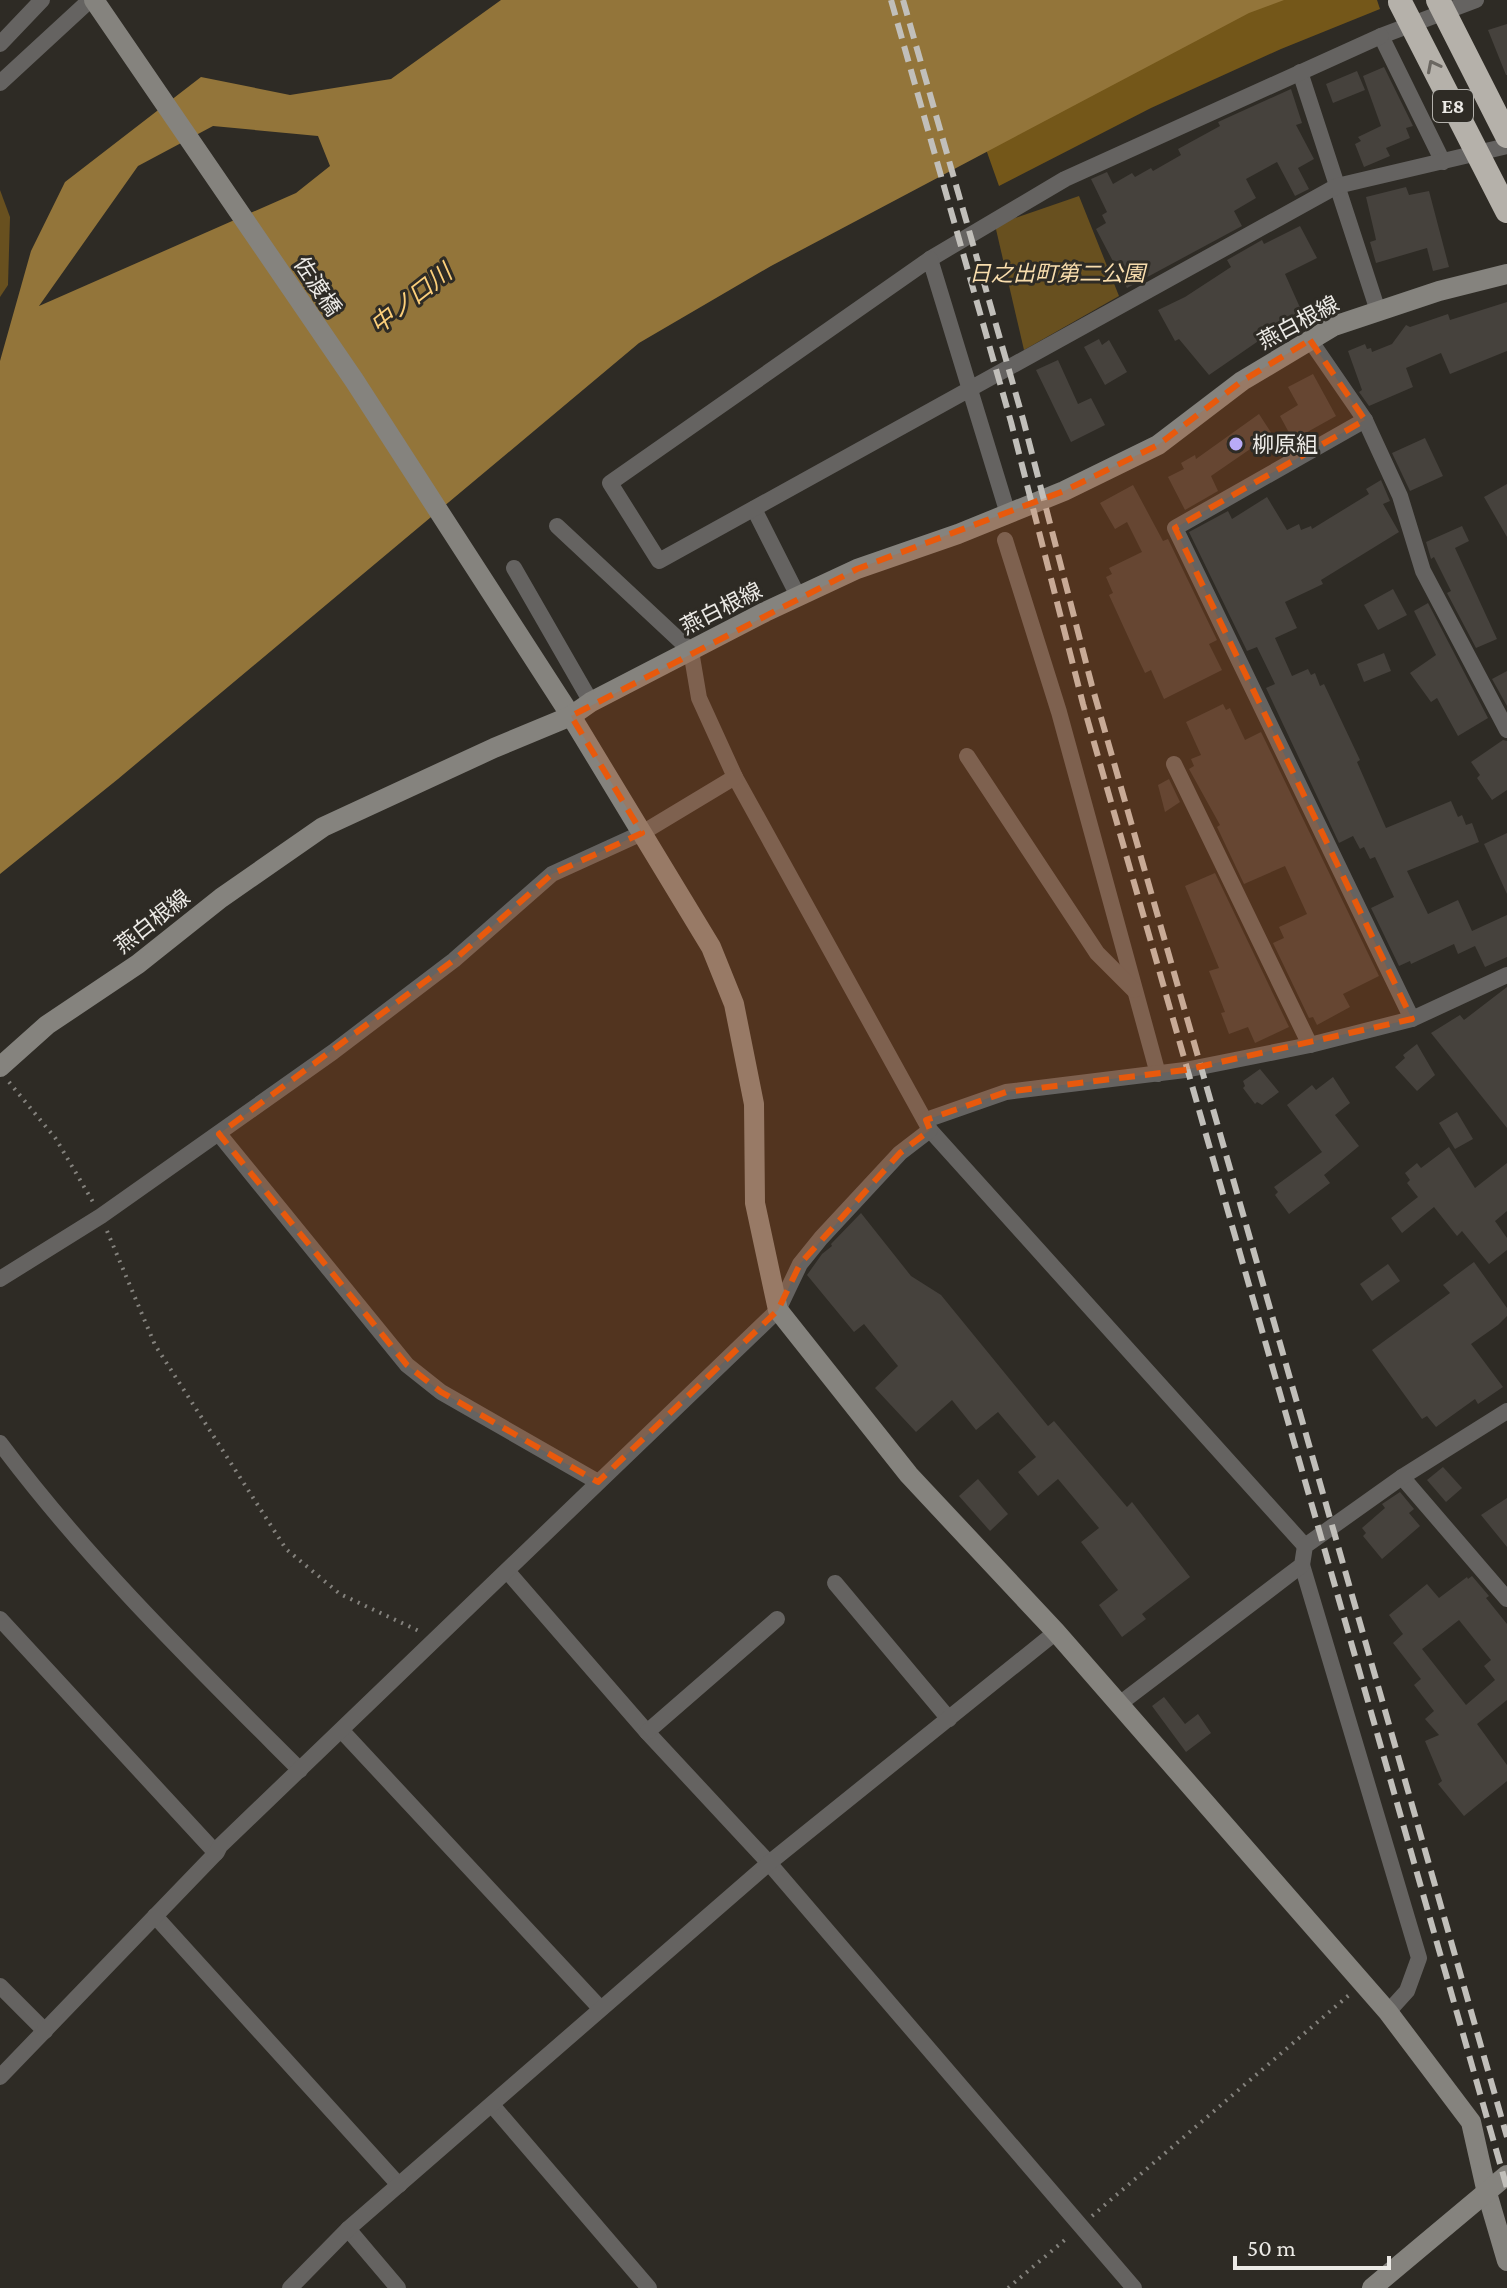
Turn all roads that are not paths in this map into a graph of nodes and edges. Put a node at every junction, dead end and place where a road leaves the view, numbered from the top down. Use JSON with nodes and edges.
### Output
{"nodes":[{"id":1,"x":42,"y":0,"type":"edge"},
{"id":2,"x":1438,"y":0,"type":"edge"},
{"id":3,"x":1476,"y":0,"type":"edge"},
{"id":4,"x":1400,"y":2,"type":"edge"},
{"id":5,"x":96,"y":4,"type":"edge"},
{"id":6,"x":1381,"y":36,"type":"junction"},
{"id":7,"x":0,"y":44,"type":"edge"},
{"id":8,"x":1300,"y":72,"type":"junction"},
{"id":9,"x":0,"y":83,"type":"edge"},
{"id":10,"x":1507,"y":136,"type":"edge"},
{"id":11,"x":1507,"y":146,"type":"edge"},
{"id":12,"x":1443,"y":162,"type":"junction"},
{"id":13,"x":1337,"y":186,"type":"junction"},
{"id":14,"x":1507,"y":211,"type":"edge"},
{"id":15,"x":930,"y":259,"type":"junction"},
{"id":16,"x":1507,"y":274,"type":"edge"},
{"id":17,"x":1378,"y":311,"type":"junction"},
{"id":18,"x":1310,"y":340,"type":"junction"},
{"id":19,"x":969,"y":388,"type":"junction"},
{"id":20,"x":1365,"y":420,"type":"junction"},
{"id":21,"x":754,"y":509,"type":"junction"},
{"id":22,"x":1008,"y":514,"type":"junction"},
{"id":23,"x":557,"y":526,"type":"dead end"},
{"id":24,"x":1005,"y":540,"type":"dead end"},
{"id":25,"x":514,"y":568,"type":"dead end"},
{"id":26,"x":798,"y":596,"type":"junction"},
{"id":27,"x":691,"y":651,"type":"junction"},
{"id":28,"x":591,"y":702,"type":"junction"},
{"id":29,"x":571,"y":716,"type":"junction"},
{"id":30,"x":1507,"y":730,"type":"edge"},
{"id":31,"x":967,"y":756,"type":"dead end"},
{"id":32,"x":1174,"y":764,"type":"dead end"},
{"id":33,"x":735,"y":777,"type":"junction"},
{"id":34,"x":642,"y":833,"type":"junction"},
{"id":35,"x":1507,"y":975,"type":"edge"},
{"id":36,"x":1136,"y":991,"type":"junction"},
{"id":37,"x":1412,"y":1019,"type":"junction"},
{"id":38,"x":1310,"y":1045,"type":"junction"},
{"id":39,"x":0,"y":1069,"type":"edge"},
{"id":40,"x":1158,"y":1074,"type":"junction"},
{"id":41,"x":928,"y":1125,"type":"junction"},
{"id":42,"x":219,"y":1134,"type":"junction"},
{"id":43,"x":0,"y":1279,"type":"edge"},
{"id":44,"x":778,"y":1310,"type":"junction"},
{"id":45,"x":1507,"y":1411,"type":"edge"},
{"id":46,"x":0,"y":1443,"type":"edge"},
{"id":47,"x":1402,"y":1477,"type":"junction"},
{"id":48,"x":598,"y":1482,"type":"junction"},
{"id":49,"x":1305,"y":1546,"type":"junction"},
{"id":50,"x":1302,"y":1565,"type":"junction"},
{"id":51,"x":508,"y":1572,"type":"junction"},
{"id":52,"x":835,"y":1583,"type":"dead end"},
{"id":53,"x":1507,"y":1599,"type":"edge"},
{"id":54,"x":0,"y":1619,"type":"edge"},
{"id":55,"x":777,"y":1619,"type":"dead end"},
{"id":56,"x":1056,"y":1632,"type":"junction"},
{"id":57,"x":1118,"y":1705,"type":"junction"},
{"id":58,"x":949,"y":1719,"type":"junction"},
{"id":59,"x":342,"y":1731,"type":"junction"},
{"id":60,"x":647,"y":1732,"type":"junction"},
{"id":61,"x":300,"y":1770,"type":"junction"},
{"id":62,"x":216,"y":1853,"type":"junction"},
{"id":63,"x":769,"y":1863,"type":"junction"},
{"id":64,"x":155,"y":1916,"type":"junction"},
{"id":65,"x":0,"y":1986,"type":"edge"},
{"id":66,"x":600,"y":2008,"type":"junction"},
{"id":67,"x":1388,"y":2012,"type":"junction"},
{"id":68,"x":45,"y":2031,"type":"junction"},
{"id":69,"x":0,"y":2077,"type":"edge"},
{"id":70,"x":492,"y":2105,"type":"junction"},
{"id":71,"x":1507,"y":2175,"type":"edge"},
{"id":72,"x":399,"y":2185,"type":"junction"},
{"id":73,"x":1487,"y":2193,"type":"junction"},
{"id":74,"x":348,"y":2229,"type":"junction"},
{"id":75,"x":1507,"y":2261,"type":"edge"},
{"id":76,"x":290,"y":2288,"type":"edge"},
{"id":77,"x":398,"y":2288,"type":"edge"},
{"id":78,"x":649,"y":2288,"type":"edge"},
{"id":79,"x":1134,"y":2288,"type":"edge"},
{"id":80,"x":1372,"y":2288,"type":"edge"}],
"edges":[{"from":1,"to":7,"type":"street"},
{"from":2,"to":10,"type":"highway","number":"E8","bridge":true},
{"from":3,"to":6,"type":"street"},
{"from":14,"to":4,"type":"highway","number":"E8","one_way":true,"bridge":true},
{"from":5,"to":9,"type":"street"},
{"from":5,"to":29,"type":"street","name":"佐渡橋"},
{"from":6,"to":8,"type":"street"},
{"from":6,"to":12,"type":"street"},
{"from":8,"to":13,"type":"street"},
{"from":8,"to":15,"type":"street"},
{"from":11,"to":12,"type":"street"},
{"from":12,"to":13,"type":"street"},
{"from":13,"to":17,"type":"street"},
{"from":13,"to":19,"type":"street"},
{"from":15,"to":19,"type":"street"},
{"from":15,"to":21,"type":"street"},
{"from":16,"to":17,"type":"street","name":"燕白根線"},
{"from":17,"to":18,"type":"street","name":"燕白根線"},
{"from":18,"to":20,"type":"street"},
{"from":18,"to":22,"type":"street","name":"燕白根線"},
{"from":19,"to":21,"type":"street"},
{"from":19,"to":22,"type":"street"},
{"from":20,"to":30,"type":"street"},
{"from":20,"to":37,"type":"street"},
{"from":21,"to":26,"type":"street"},
{"from":22,"to":26,"type":"street","name":"燕白根線"},
{"from":23,"to":27,"type":"street"},
{"from":24,"to":36,"type":"street"},
{"from":25,"to":28,"type":"street"},
{"from":26,"to":27,"type":"street","name":"燕白根線"},
{"from":27,"to":28,"type":"street","name":"燕白根線"},
{"from":27,"to":33,"type":"street"},
{"from":28,"to":29,"type":"street","name":"燕白根線"},
{"from":29,"to":34,"type":"street","name":"佐渡橋"},
{"from":29,"to":39,"type":"street","name":"燕白根線"},
{"from":31,"to":36,"type":"street"},
{"from":32,"to":38,"type":"street"},
{"from":33,"to":34,"type":"street"},
{"from":33,"to":41,"type":"street"},
{"from":34,"to":42,"type":"street"},
{"from":34,"to":44,"type":"street","name":"佐渡橋"},
{"from":35,"to":37,"type":"street"},
{"from":36,"to":40,"type":"street"},
{"from":37,"to":38,"type":"street"},
{"from":38,"to":40,"type":"street"},
{"from":40,"to":41,"type":"street"},
{"from":41,"to":44,"type":"street"},
{"from":41,"to":49,"type":"street"},
{"from":42,"to":43,"type":"street"},
{"from":42,"to":48,"type":"street"},
{"from":44,"to":48,"type":"street"},
{"from":44,"to":56,"type":"street"},
{"from":45,"to":47,"type":"street"},
{"from":46,"to":61,"type":"street"},
{"from":47,"to":49,"type":"street"},
{"from":47,"to":53,"type":"street"},
{"from":48,"to":51,"type":"street"},
{"from":49,"to":50,"type":"street"},
{"from":50,"to":57,"type":"street"},
{"from":50,"to":67,"type":"street"},
{"from":51,"to":59,"type":"street"},
{"from":51,"to":60,"type":"street"},
{"from":52,"to":58,"type":"street"},
{"from":54,"to":62,"type":"street"},
{"from":55,"to":60,"type":"street"},
{"from":56,"to":57,"type":"street"},
{"from":56,"to":58,"type":"street"},
{"from":57,"to":67,"type":"street"},
{"from":58,"to":63,"type":"street"},
{"from":59,"to":61,"type":"street"},
{"from":59,"to":66,"type":"street"},
{"from":60,"to":63,"type":"street"},
{"from":61,"to":62,"type":"street"},
{"from":62,"to":64,"type":"street"},
{"from":63,"to":66,"type":"street"},
{"from":63,"to":79,"type":"street"},
{"from":64,"to":68,"type":"street"},
{"from":64,"to":72,"type":"street"},
{"from":65,"to":68,"type":"street"},
{"from":66,"to":70,"type":"street"},
{"from":67,"to":73,"type":"street"},
{"from":68,"to":69,"type":"street"},
{"from":70,"to":72,"type":"street"},
{"from":70,"to":78,"type":"street"},
{"from":71,"to":73,"type":"street"},
{"from":72,"to":74,"type":"street"},
{"from":73,"to":75,"type":"street"},
{"from":73,"to":80,"type":"street"},
{"from":74,"to":76,"type":"street"},
{"from":74,"to":77,"type":"street"}]}
